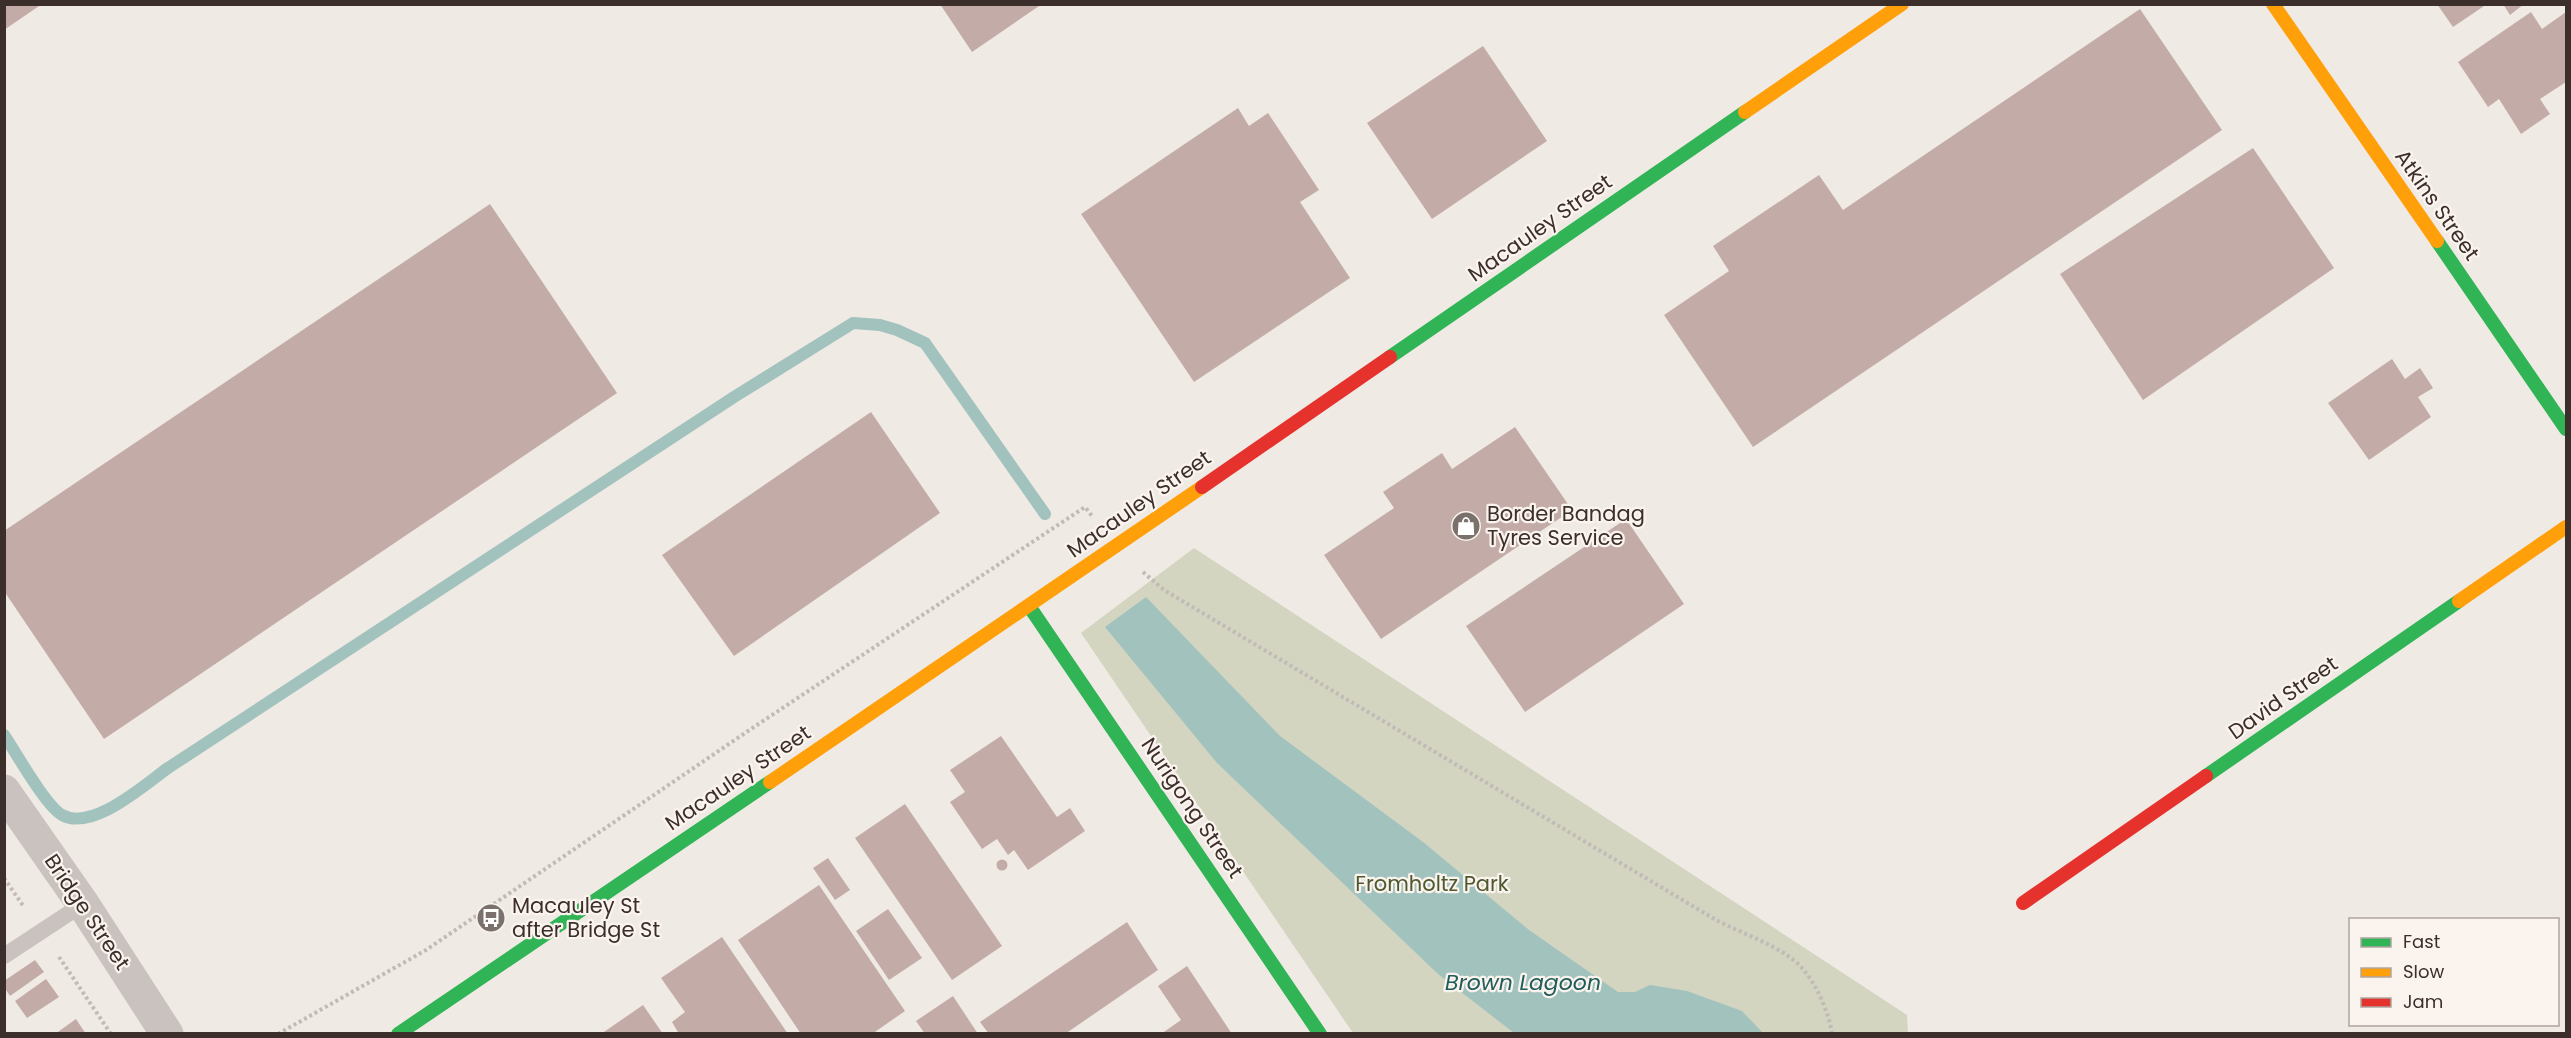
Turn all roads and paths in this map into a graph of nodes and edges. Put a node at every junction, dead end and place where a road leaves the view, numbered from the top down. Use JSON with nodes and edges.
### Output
{"nodes":[{"id":1,"x":1902,"y":4,"type":"edge"},
{"id":2,"x":2273,"y":4,"type":"edge"},
{"id":3,"x":2566,"y":429,"type":"edge"},
{"id":4,"x":2566,"y":527,"type":"edge"},
{"id":5,"x":1113,"y":547,"type":"junction"},
{"id":6,"x":1029,"y":606,"type":"junction"},
{"id":7,"x":4,"y":790,"type":"edge"},
{"id":8,"x":2023,"y":903,"type":"dead end"},
{"id":9,"x":83,"y":904,"type":"junction"},
{"id":10,"x":4,"y":956,"type":"edge"},
{"id":11,"x":167,"y":1034,"type":"edge"},
{"id":12,"x":278,"y":1034,"type":"edge"},
{"id":13,"x":398,"y":1034,"type":"edge"},
{"id":14,"x":1320,"y":1034,"type":"edge"},
{"id":15,"x":1832,"y":1034,"type":"edge"}],
"edges":[{"from":1,"to":5,"type":"street","name":"Macauley Street"},
{"from":2,"to":3,"type":"street","name":"Atkins Street"},
{"from":4,"to":8,"type":"street","name":"David Street"},
{"from":5,"to":6,"type":"street","name":"Macauley Street"},
{"from":5,"to":12,"type":"path"},
{"from":5,"to":15,"type":"path"},
{"from":6,"to":13,"type":"street","name":"Macauley Street"},
{"from":6,"to":14,"type":"street","name":"Nurigong Street"},
{"from":7,"to":9,"type":"street","name":"Bridge Street"},
{"from":9,"to":10,"type":"lane"},
{"from":9,"to":11,"type":"street","name":"Bridge Street"}]}
